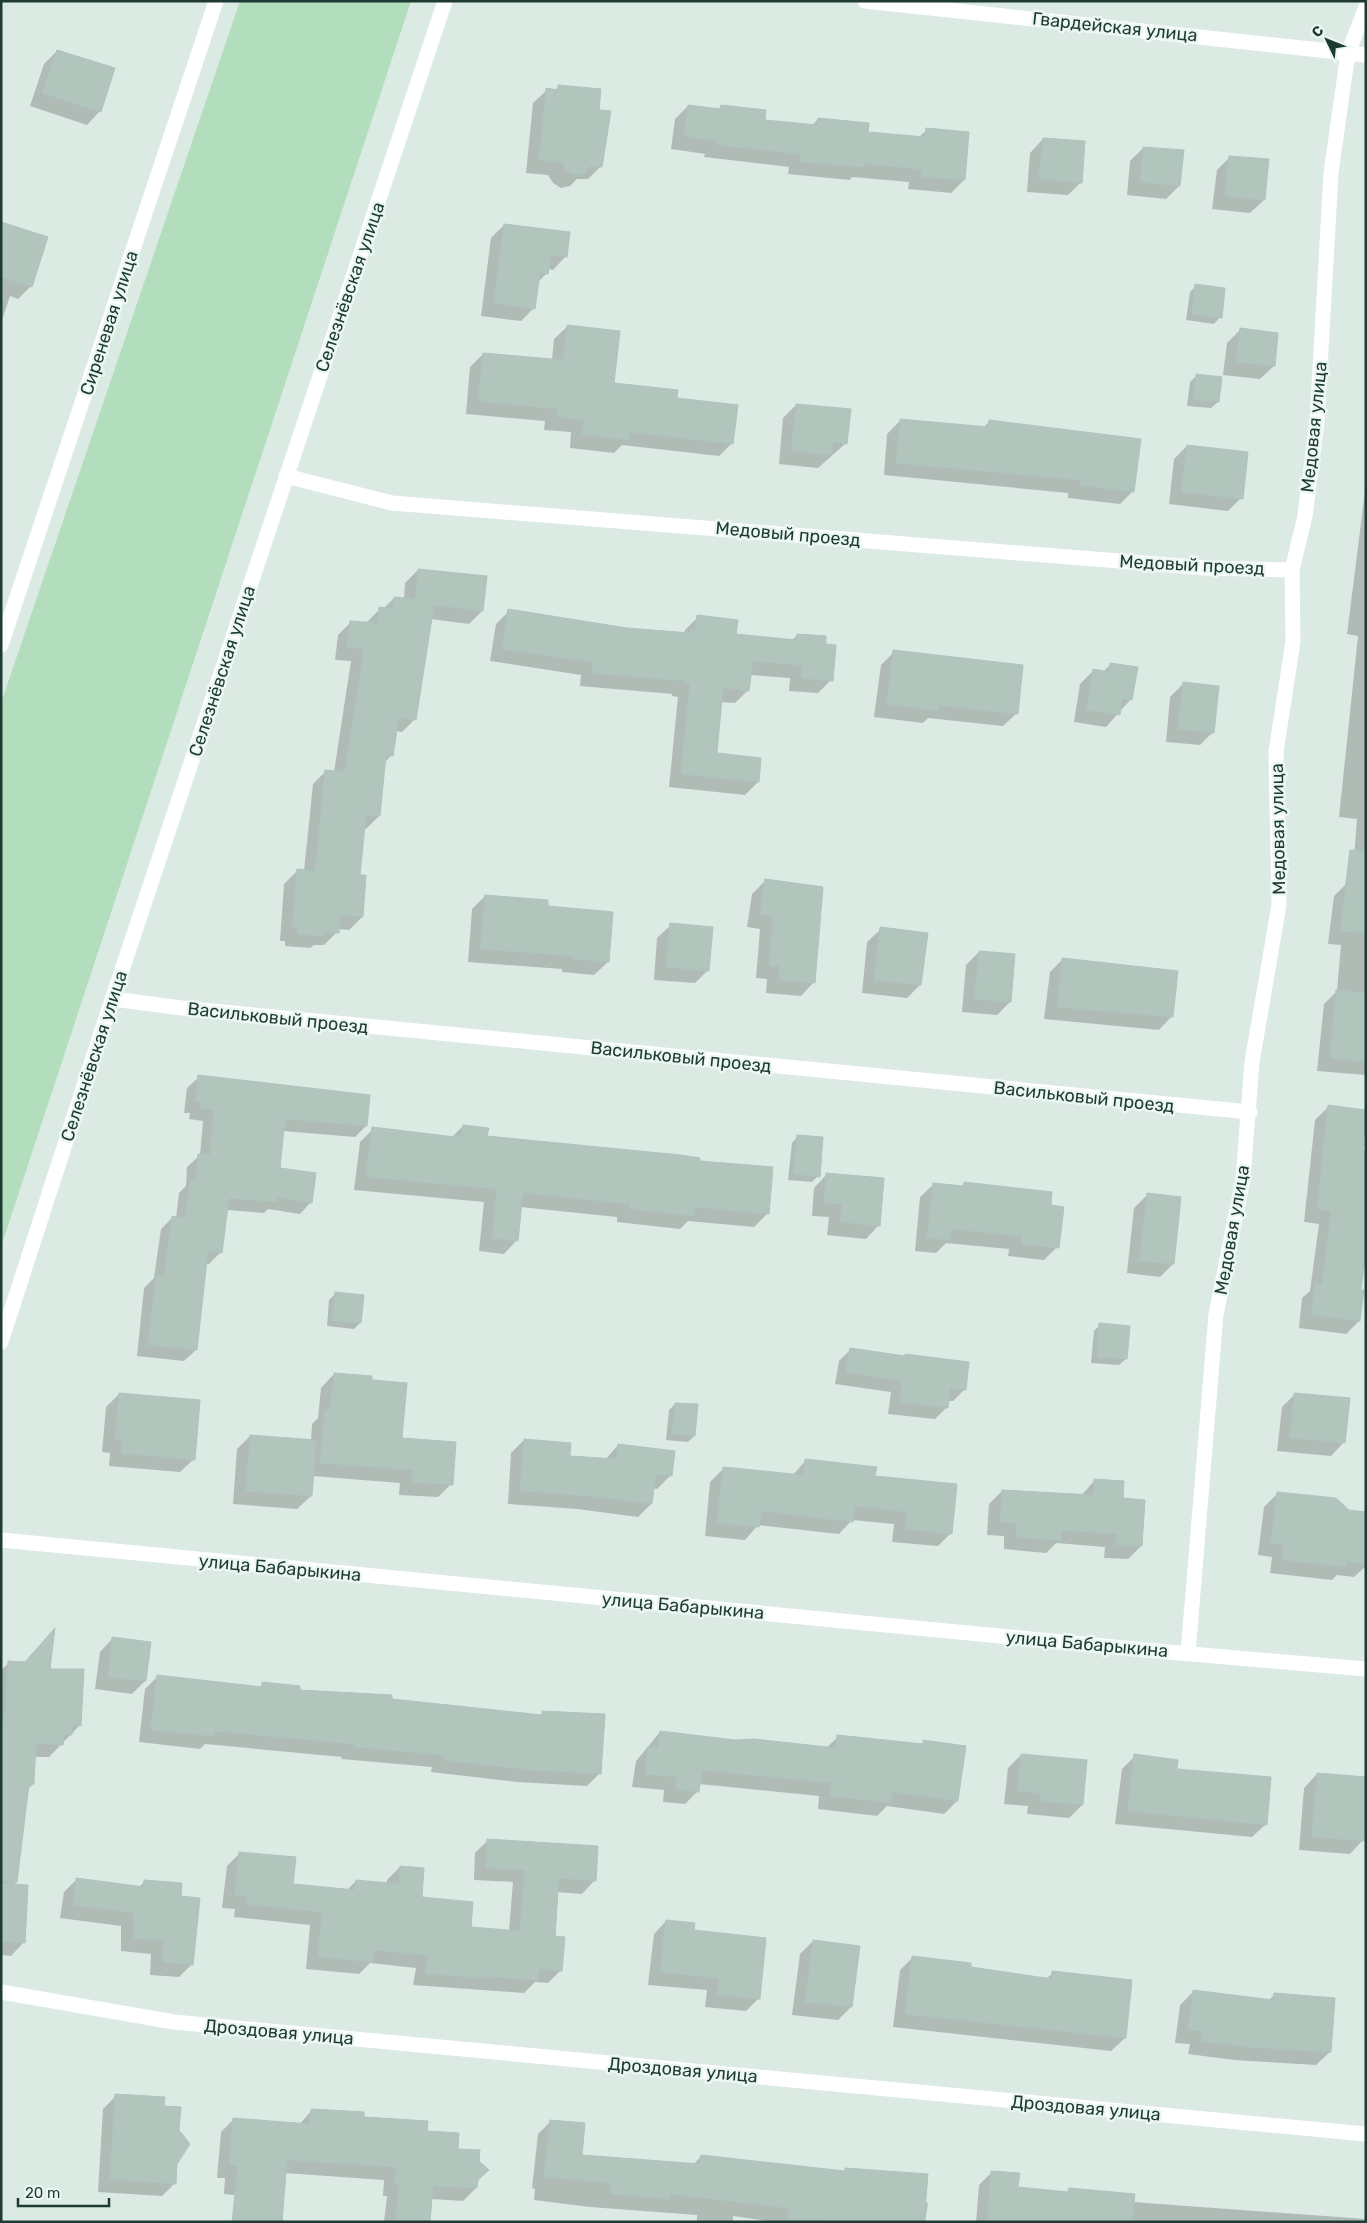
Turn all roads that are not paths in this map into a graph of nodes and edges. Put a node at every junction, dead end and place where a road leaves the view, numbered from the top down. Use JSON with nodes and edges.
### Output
{"nodes":[{"id":1,"x":216,"y":1,"type":"edge"},
{"id":2,"x":445,"y":1,"type":"edge"},
{"id":3,"x":865,"y":1,"type":"edge"},
{"id":4,"x":944,"y":5,"type":"edge"},
{"id":5,"x":1366,"y":8,"type":"edge"},
{"id":6,"x":1348,"y":53,"type":"junction"},
{"id":7,"x":1366,"y":55,"type":"edge"},
{"id":8,"x":286,"y":476,"type":"junction"},
{"id":9,"x":1292,"y":570,"type":"junction"},
{"id":10,"x":1,"y":645,"type":"edge"},
{"id":11,"x":113,"y":999,"type":"junction"},
{"id":12,"x":1250,"y":1112,"type":"junction"},
{"id":13,"x":1,"y":1342,"type":"edge"},
{"id":14,"x":1,"y":1540,"type":"edge"},
{"id":15,"x":1188,"y":1653,"type":"junction"},
{"id":16,"x":1366,"y":1669,"type":"edge"},
{"id":17,"x":1,"y":1992,"type":"edge"},
{"id":18,"x":1366,"y":2134,"type":"edge"}],
"edges":[{"from":1,"to":10,"type":"street","name":"Сиреневая улица"},
{"from":2,"to":8,"type":"street","name":"Селезнёвская улица"},
{"from":3,"to":4,"type":"street","name":"Гвардейская улица"},
{"from":4,"to":6,"type":"street","name":"Гвардейская улица"},
{"from":5,"to":6,"type":"street","name":"Медовая улица"},
{"from":6,"to":7,"type":"street","name":"Гвардейская улица"},
{"from":6,"to":9,"type":"street","name":"Медовая улица"},
{"from":8,"to":9,"type":"street","name":"Медовый проезд"},
{"from":8,"to":11,"type":"street","name":"Селезнёвская улица"},
{"from":9,"to":12,"type":"street","name":"Медовая улица"},
{"from":11,"to":12,"type":"street","name":"Васильковый проезд"},
{"from":11,"to":13,"type":"street","name":"Селезнёвская улица"},
{"from":12,"to":15,"type":"street","name":"Медовая улица"},
{"from":14,"to":15,"type":"street","name":"улица Бабарыкина"},
{"from":15,"to":16,"type":"street","name":"улица Бабарыкина"},
{"from":17,"to":18,"type":"street","name":"Дроздовая улица"}]}
